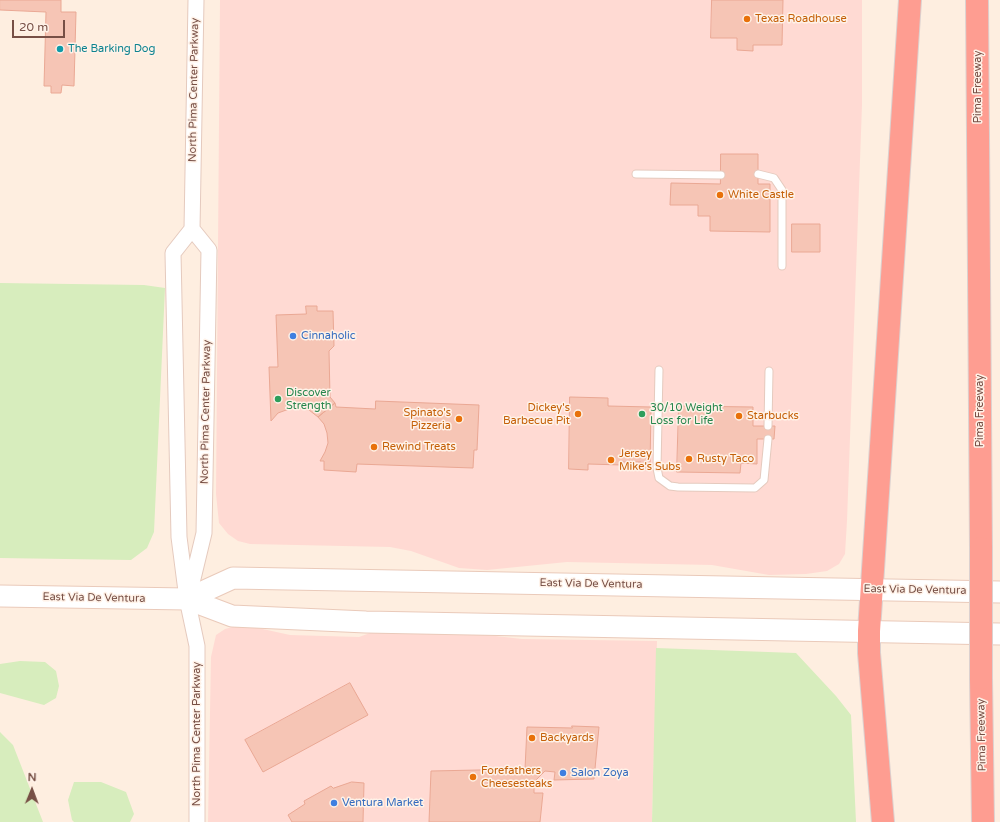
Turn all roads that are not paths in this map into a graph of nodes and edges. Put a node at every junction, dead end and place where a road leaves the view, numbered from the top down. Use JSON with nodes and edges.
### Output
{"nodes":[{"id":1,"x":196,"y":0,"type":"edge"},
{"id":2,"x":910,"y":0,"type":"edge"},
{"id":3,"x":977,"y":0,"type":"edge"},
{"id":4,"x":636,"y":174,"type":"dead end"},
{"id":5,"x":758,"y":174,"type":"dead end"},
{"id":6,"x":721,"y":175,"type":"dead end"},
{"id":7,"x":192,"y":229,"type":"junction"},
{"id":8,"x":782,"y":266,"type":"dead end"},
{"id":9,"x":659,"y":370,"type":"dead end"},
{"id":10,"x":769,"y":371,"type":"dead end"},
{"id":11,"x":768,"y":426,"type":"dead end"},
{"id":12,"x":768,"y":439,"type":"dead end"},
{"id":13,"x":870,"y":589,"type":"junction"},
{"id":14,"x":1000,"y":592,"type":"edge"},
{"id":15,"x":0,"y":596,"type":"edge"},
{"id":16,"x":187,"y":599,"type":"junction"},
{"id":17,"x":869,"y":630,"type":"junction"},
{"id":18,"x":1000,"y":634,"type":"edge"},
{"id":19,"x":197,"y":822,"type":"edge"},
{"id":20,"x":882,"y":822,"type":"edge"},
{"id":21,"x":983,"y":822,"type":"edge"}],
"edges":[{"from":1,"to":7,"type":"street","name":"North Pima Center Parkway"},
{"from":2,"to":13,"type":"highway"},
{"from":3,"to":21,"type":"highway","name":"Pima Freeway","bridge":true},
{"from":4,"to":6,"type":"lane"},
{"from":5,"to":8,"type":"lane"},
{"from":7,"to":16,"type":"street","name":"North Pima Center Parkway"},
{"from":7,"to":16,"type":"street","name":"North Pima Center Parkway"},
{"from":9,"to":12,"type":"lane"},
{"from":10,"to":11,"type":"lane"},
{"from":13,"to":14,"type":"main road","name":"East Via De Ventura"},
{"from":13,"to":16,"type":"main road","name":"East Via De Ventura"},
{"from":13,"to":17,"type":"highway"},
{"from":15,"to":16,"type":"main road","name":"East Via De Ventura"},
{"from":16,"to":17,"type":"main road","name":"East Via De Ventura"},
{"from":16,"to":19,"type":"street","name":"North Pima Center Parkway"},
{"from":17,"to":18,"type":"main road","name":"East Via De Ventura"},
{"from":17,"to":20,"type":"highway"}]}
